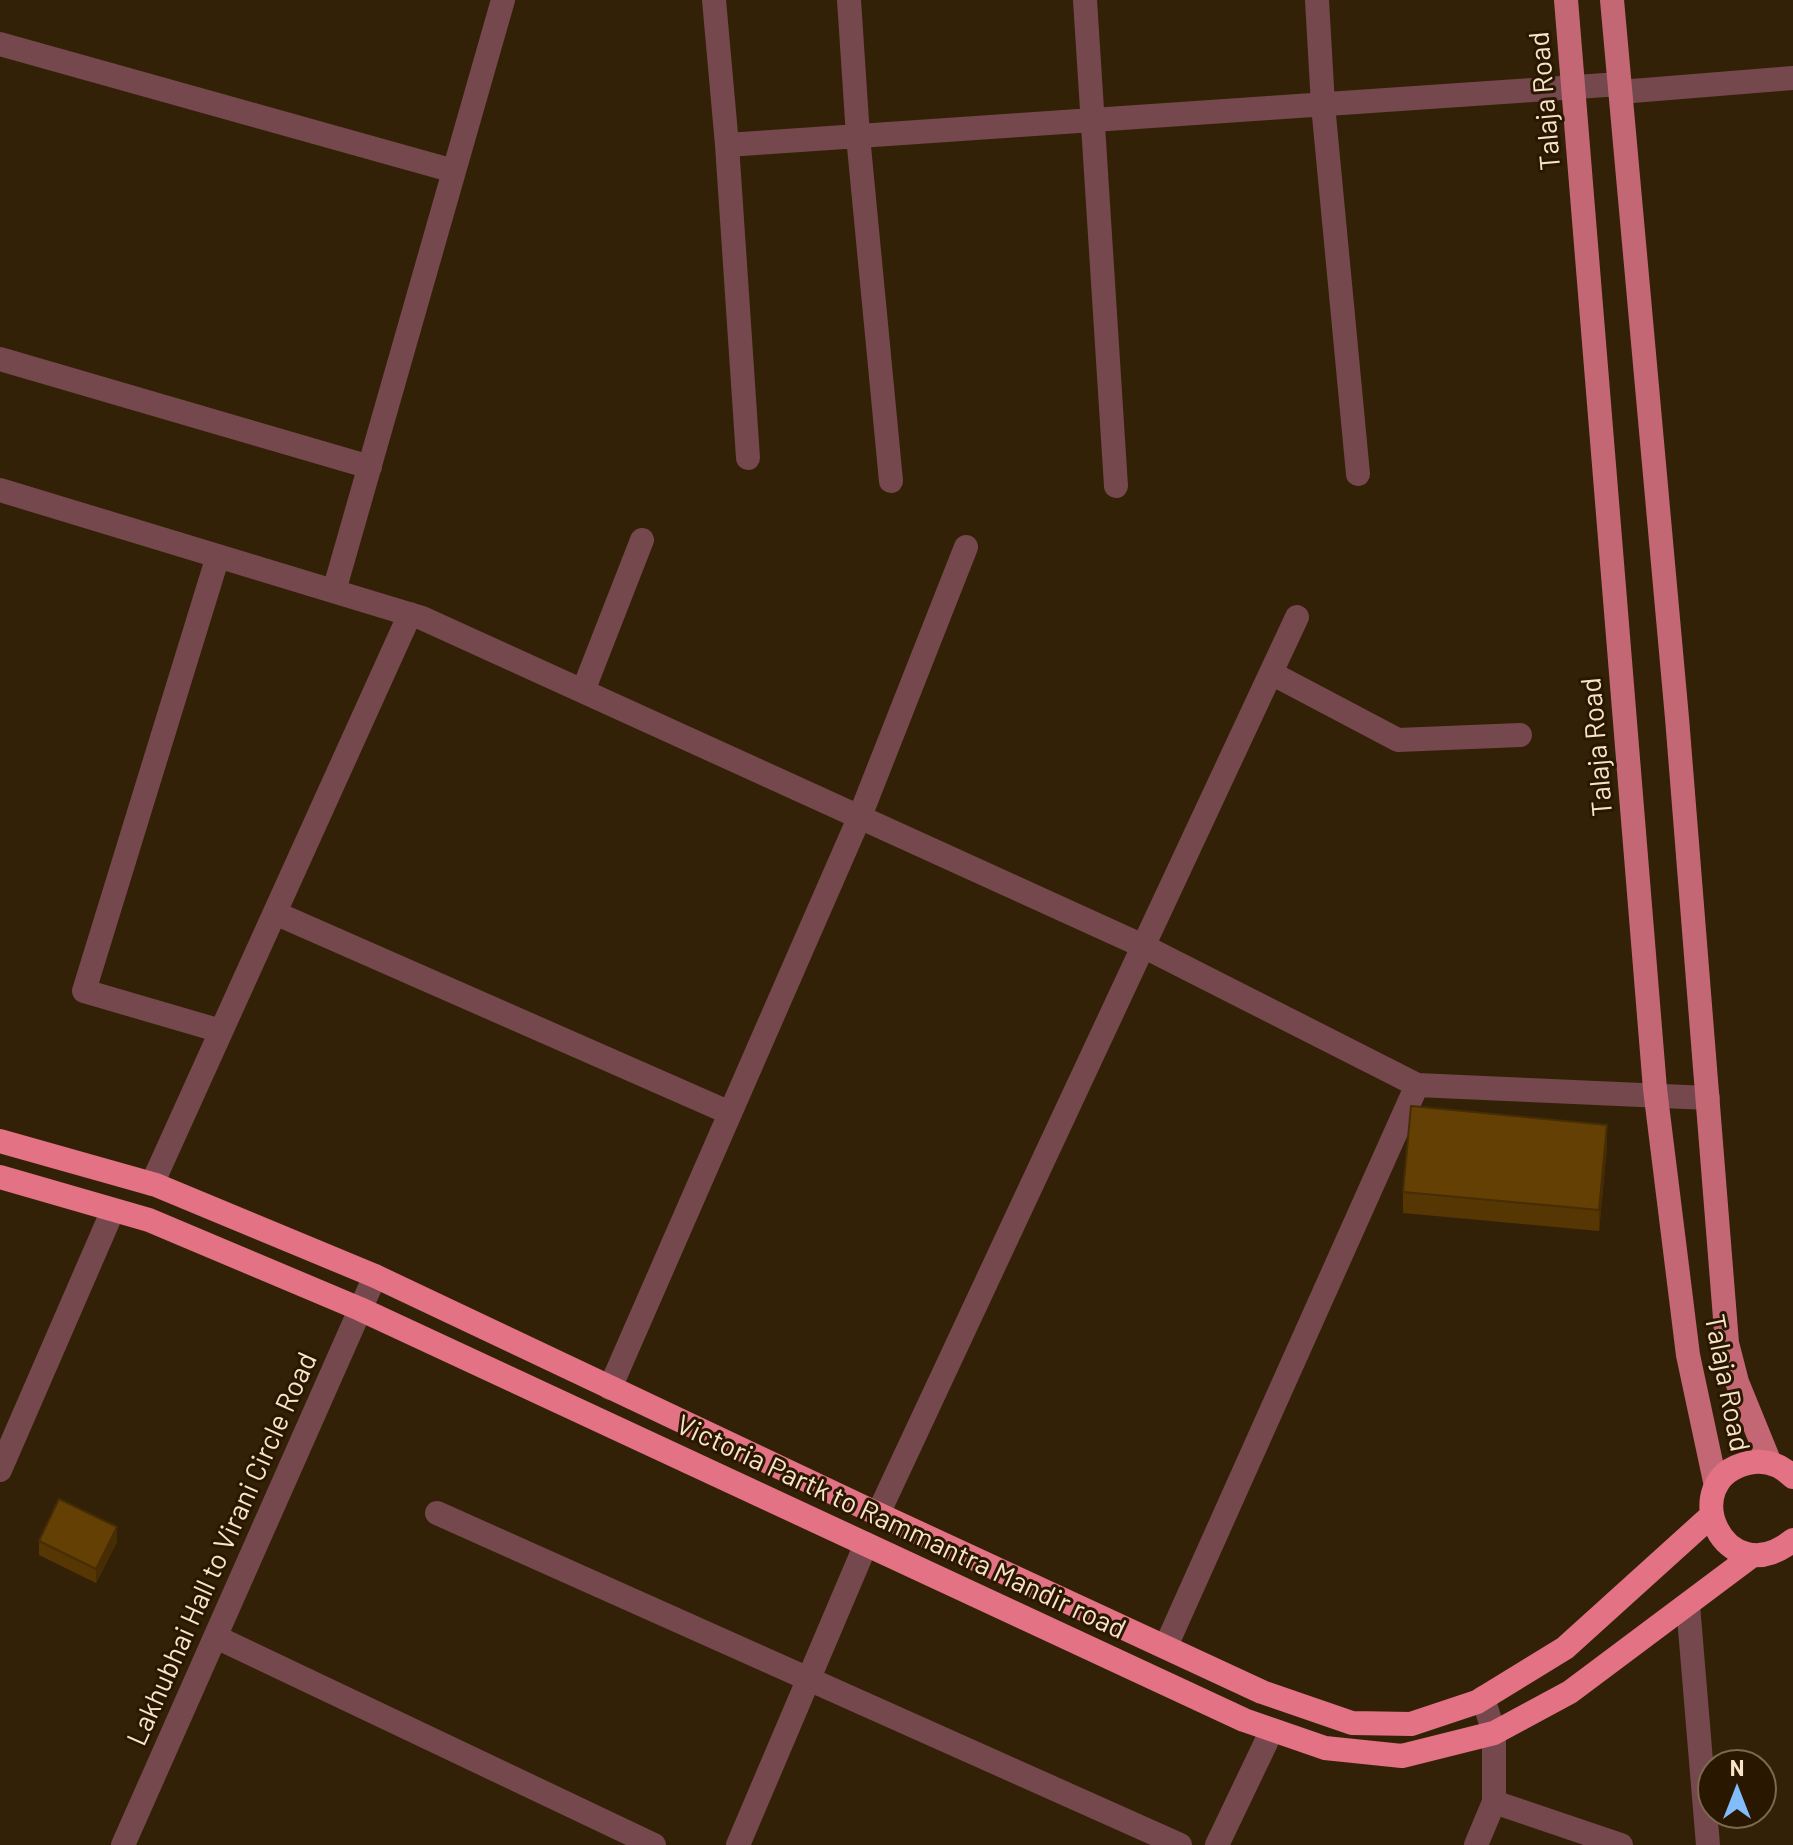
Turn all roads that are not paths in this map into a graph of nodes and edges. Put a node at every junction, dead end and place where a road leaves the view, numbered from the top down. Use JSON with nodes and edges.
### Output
{"nodes":[{"id":1,"x":503,"y":0,"type":"edge"},
{"id":2,"x":714,"y":0,"type":"edge"},
{"id":3,"x":849,"y":0,"type":"edge"},
{"id":4,"x":1085,"y":0,"type":"edge"},
{"id":5,"x":1317,"y":0,"type":"edge"},
{"id":6,"x":1566,"y":0,"type":"edge"},
{"id":7,"x":1612,"y":0,"type":"edge"},
{"id":8,"x":0,"y":44,"type":"edge"},
{"id":9,"x":1793,"y":78,"type":"edge"},
{"id":10,"x":1574,"y":88,"type":"junction"},
{"id":11,"x":1620,"y":88,"type":"junction"},
{"id":12,"x":1323,"y":105,"type":"junction"},
{"id":13,"x":1093,"y":120,"type":"junction"},
{"id":14,"x":858,"y":136,"type":"junction"},
{"id":15,"x":727,"y":145,"type":"junction"},
{"id":16,"x":454,"y":171,"type":"junction"},
{"id":17,"x":0,"y":359,"type":"edge"},
{"id":18,"x":748,"y":458,"type":"dead end"},
{"id":19,"x":370,"y":467,"type":"junction"},
{"id":20,"x":1358,"y":474,"type":"dead end"},
{"id":21,"x":891,"y":481,"type":"dead end"},
{"id":22,"x":1116,"y":486,"type":"dead end"},
{"id":23,"x":0,"y":490,"type":"edge"},
{"id":24,"x":642,"y":540,"type":"dead end"},
{"id":25,"x":966,"y":547,"type":"dead end"},
{"id":26,"x":218,"y":556,"type":"junction"},
{"id":27,"x":334,"y":591,"type":"junction"},
{"id":28,"x":410,"y":614,"type":"junction"},
{"id":29,"x":1297,"y":617,"type":"dead end"},
{"id":30,"x":1271,"y":673,"type":"junction"},
{"id":31,"x":583,"y":691,"type":"junction"},
{"id":32,"x":1520,"y":735,"type":"dead end"},
{"id":33,"x":860,"y":816,"type":"junction"},
{"id":34,"x":275,"y":913,"type":"junction"},
{"id":35,"x":1143,"y":946,"type":"junction"},
{"id":36,"x":221,"y":1031,"type":"junction"},
{"id":37,"x":1417,"y":1085,"type":"junction"},
{"id":38,"x":1656,"y":1096,"type":"junction"},
{"id":39,"x":1708,"y":1098,"type":"junction"},
{"id":40,"x":730,"y":1113,"type":"junction"},
{"id":41,"x":0,"y":1141,"type":"edge"},
{"id":42,"x":0,"y":1177,"type":"edge"},
{"id":43,"x":152,"y":1184,"type":"junction"},
{"id":44,"x":113,"y":1210,"type":"junction"},
{"id":45,"x":375,"y":1276,"type":"junction"},
{"id":46,"x":360,"y":1309,"type":"junction"},
{"id":47,"x":610,"y":1388,"type":"junction"},
{"id":48,"x":1770,"y":1463,"type":"junction"},
{"id":49,"x":0,"y":1470,"type":"edge"},
{"id":50,"x":1793,"y":1477,"type":"edge"},
{"id":51,"x":1716,"y":1486,"type":"junction"},
{"id":52,"x":437,"y":1513,"type":"dead end"},
{"id":53,"x":878,"y":1514,"type":"junction"},
{"id":54,"x":1711,"y":1516,"type":"junction"},
{"id":55,"x":1793,"y":1540,"type":"edge"},
{"id":56,"x":866,"y":1544,"type":"junction"},
{"id":57,"x":1753,"y":1555,"type":"junction"},
{"id":58,"x":1688,"y":1605,"type":"junction"},
{"id":59,"x":216,"y":1637,"type":"junction"},
{"id":60,"x":1166,"y":1646,"type":"junction"},
{"id":61,"x":808,"y":1679,"type":"junction"},
{"id":62,"x":1483,"y":1698,"type":"junction"},
{"id":63,"x":1272,"y":1730,"type":"junction"},
{"id":64,"x":1494,"y":1733,"type":"junction"},
{"id":65,"x":1494,"y":1802,"type":"junction"},
{"id":66,"x":123,"y":1845,"type":"edge"},
{"id":67,"x":654,"y":1845,"type":"edge"},
{"id":68,"x":738,"y":1845,"type":"edge"},
{"id":69,"x":1180,"y":1845,"type":"edge"},
{"id":70,"x":1217,"y":1845,"type":"edge"},
{"id":71,"x":1476,"y":1845,"type":"edge"},
{"id":72,"x":1621,"y":1845,"type":"edge"},
{"id":73,"x":1708,"y":1845,"type":"edge"}],
"edges":[{"from":1,"to":16,"type":"street"},
{"from":2,"to":15,"type":"street"},
{"from":3,"to":14,"type":"street"},
{"from":4,"to":13,"type":"street"},
{"from":5,"to":12,"type":"street"},
{"from":6,"to":10,"type":"main road","name":"Talaja Road"},
{"from":7,"to":11,"type":"main road","name":"Talaja Road"},
{"from":8,"to":16,"type":"street"},
{"from":9,"to":11,"type":"street"},
{"from":10,"to":11,"type":"street"},
{"from":10,"to":12,"type":"street"},
{"from":10,"to":38,"type":"main road","name":"Talaja Road"},
{"from":11,"to":39,"type":"main road","name":"Talaja Road"},
{"from":12,"to":13,"type":"street"},
{"from":12,"to":20,"type":"street"},
{"from":13,"to":14,"type":"street"},
{"from":13,"to":22,"type":"street"},
{"from":14,"to":15,"type":"street"},
{"from":14,"to":21,"type":"street"},
{"from":15,"to":18,"type":"street"},
{"from":16,"to":19,"type":"street"},
{"from":17,"to":19,"type":"street"},
{"from":19,"to":27,"type":"street"},
{"from":23,"to":26,"type":"street"},
{"from":24,"to":31,"type":"street"},
{"from":25,"to":33,"type":"street"},
{"from":26,"to":27,"type":"street"},
{"from":26,"to":36,"type":"street"},
{"from":27,"to":28,"type":"street"},
{"from":28,"to":31,"type":"street"},
{"from":28,"to":34,"type":"street"},
{"from":29,"to":30,"type":"street"},
{"from":30,"to":32,"type":"street"},
{"from":30,"to":35,"type":"street"},
{"from":31,"to":33,"type":"street"},
{"from":33,"to":35,"type":"street"},
{"from":33,"to":40,"type":"street"},
{"from":34,"to":36,"type":"street"},
{"from":34,"to":40,"type":"street"},
{"from":35,"to":37,"type":"street"},
{"from":35,"to":53,"type":"street"},
{"from":36,"to":43,"type":"street"},
{"from":37,"to":38,"type":"street"},
{"from":37,"to":60,"type":"street"},
{"from":38,"to":39,"type":"street"},
{"from":38,"to":51,"type":"main road","name":"Talaja Road"},
{"from":39,"to":48,"type":"main road","name":"Talaja Road"},
{"from":40,"to":47,"type":"street"},
{"from":41,"to":43,"type":"highway","name":"Victoria Partk to Rammantra Mandir road"},
{"from":42,"to":44,"type":"highway","name":"Victoria Partk to Rammantra Mandir road"},
{"from":43,"to":45,"type":"highway","name":"Victoria Partk to Rammantra Mandir road"},
{"from":44,"to":46,"type":"highway","name":"Victoria Partk to Rammantra Mandir road"},
{"from":44,"to":49,"type":"street"},
{"from":45,"to":46,"type":"street","name":"Lakhubhai Hall to Virani Circle Road"},
{"from":45,"to":47,"type":"highway","name":"Victoria Partk to Rammantra Mandir road"},
{"from":46,"to":56,"type":"highway","name":"Victoria Partk to Rammantra Mandir road"},
{"from":46,"to":59,"type":"street","name":"Lakhubhai Hall to Virani Circle Road"},
{"from":47,"to":53,"type":"highway","name":"Victoria Partk to Rammantra Mandir road"},
{"from":48,"to":50,"type":"highway"},
{"from":48,"to":51,"type":"highway"},
{"from":51,"to":54,"type":"highway"},
{"from":52,"to":61,"type":"street"},
{"from":53,"to":60,"type":"highway","name":"Victoria Partk to Rammantra Mandir road"},
{"from":54,"to":57,"type":"highway"},
{"from":54,"to":62,"type":"highway","name":"Victoria Partk to Rammantra Mandir road"},
{"from":55,"to":57,"type":"highway","name":"Victoria Partk to Rammantra Mandir road"},
{"from":56,"to":61,"type":"street"},
{"from":56,"to":63,"type":"highway","name":"Victoria Partk to Rammantra Mandir road"},
{"from":57,"to":58,"type":"highway","name":"Victoria Partk to Rammantra Mandir road"},
{"from":58,"to":64,"type":"highway","name":"Victoria Partk to Rammantra Mandir road"},
{"from":58,"to":73,"type":"street"},
{"from":59,"to":66,"type":"street","name":"Lakhubhai Hall to Virani Circle Road"},
{"from":59,"to":67,"type":"street"},
{"from":60,"to":62,"type":"highway","name":"Victoria Partk to Rammantra Mandir road"},
{"from":61,"to":68,"type":"street"},
{"from":61,"to":69,"type":"street"},
{"from":62,"to":64,"type":"street"},
{"from":63,"to":64,"type":"highway","name":"Victoria Partk to Rammantra Mandir road"},
{"from":63,"to":70,"type":"street"},
{"from":64,"to":65,"type":"street"},
{"from":65,"to":71,"type":"street"},
{"from":65,"to":72,"type":"street"}]}
